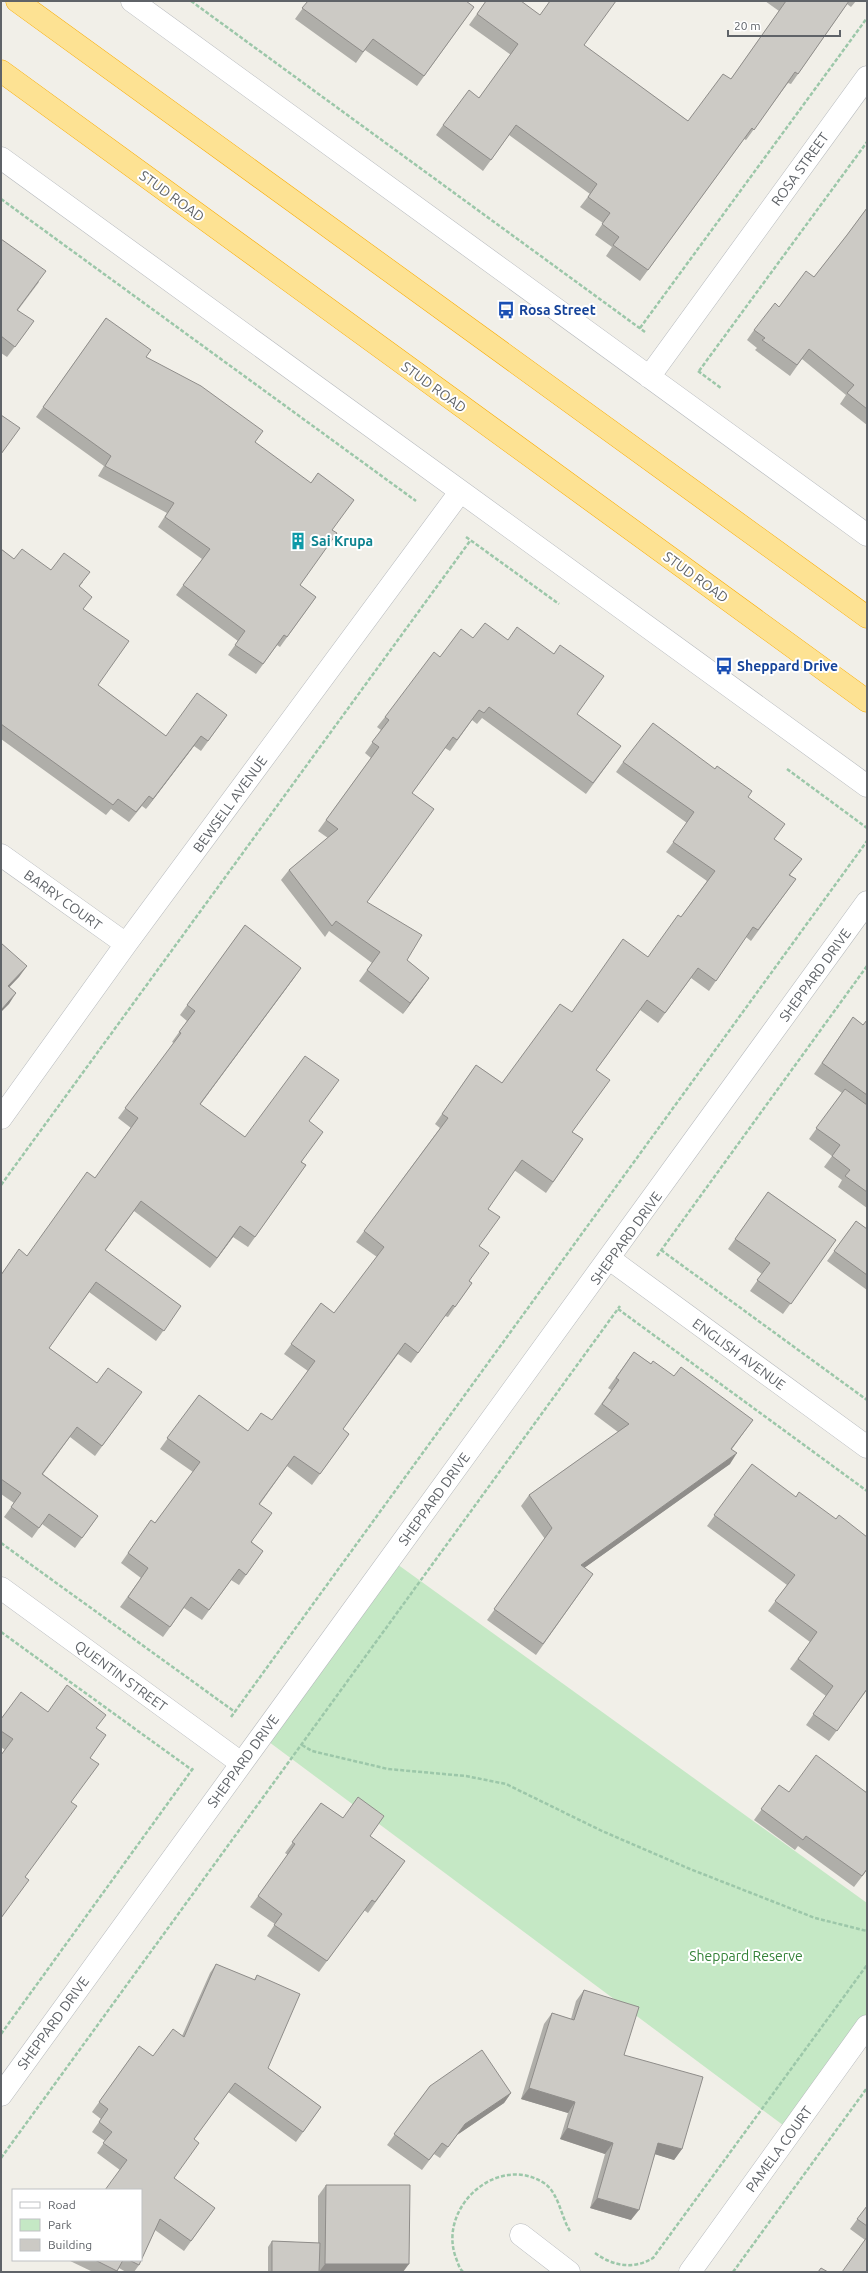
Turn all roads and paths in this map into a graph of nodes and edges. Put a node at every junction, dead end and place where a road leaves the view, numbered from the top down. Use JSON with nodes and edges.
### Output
{"nodes":[{"id":1,"x":17,"y":1,"type":"edge"},
{"id":2,"x":132,"y":1,"type":"edge"},
{"id":3,"x":191,"y":1,"type":"edge"},
{"id":4,"x":867,"y":18,"type":"edge"},
{"id":5,"x":1,"y":71,"type":"edge"},
{"id":6,"x":867,"y":77,"type":"edge"},
{"id":7,"x":867,"y":142,"type":"edge"},
{"id":8,"x":1,"y":158,"type":"edge"},
{"id":9,"x":1,"y":199,"type":"edge"},
{"id":10,"x":640,"y":328,"type":"junction"},
{"id":11,"x":648,"y":334,"type":"dead end"},
{"id":12,"x":698,"y":371,"type":"dead end"},
{"id":13,"x":648,"y":377,"type":"junction"},
{"id":14,"x":460,"y":492,"type":"junction"},
{"id":15,"x":418,"y":503,"type":"dead end"},
{"id":16,"x":867,"y":535,"type":"edge"},
{"id":17,"x":470,"y":541,"type":"dead end"},
{"id":18,"x":867,"y":617,"type":"edge"},
{"id":19,"x":867,"y":701,"type":"edge"},
{"id":20,"x":867,"y":786,"type":"edge"},
{"id":21,"x":867,"y":841,"type":"edge"},
{"id":22,"x":1,"y":855,"type":"edge"},
{"id":23,"x":867,"y":902,"type":"edge"},
{"id":24,"x":126,"y":944,"type":"junction"},
{"id":25,"x":867,"y":966,"type":"edge"},
{"id":26,"x":1,"y":1118,"type":"edge"},
{"id":27,"x":1,"y":1184,"type":"edge"},
{"id":28,"x":661,"y":1250,"type":"junction"},
{"id":29,"x":656,"y":1258,"type":"dead end"},
{"id":30,"x":611,"y":1260,"type":"junction"},
{"id":31,"x":623,"y":1302,"type":"dead end"},
{"id":32,"x":618,"y":1309,"type":"junction"},
{"id":33,"x":867,"y":1400,"type":"edge"},
{"id":34,"x":867,"y":1447,"type":"edge"},
{"id":35,"x":867,"y":1490,"type":"edge"},
{"id":36,"x":1,"y":1544,"type":"edge"},
{"id":37,"x":1,"y":1588,"type":"edge"},
{"id":38,"x":1,"y":1632,"type":"edge"},
{"id":39,"x":235,"y":1712,"type":"junction"},
{"id":40,"x":231,"y":1718,"type":"dead end"},
{"id":41,"x":302,"y":1745,"type":"junction"},
{"id":42,"x":241,"y":1763,"type":"junction"},
{"id":43,"x":195,"y":1766,"type":"dead end"},
{"id":44,"x":192,"y":1770,"type":"junction"},
{"id":45,"x":867,"y":1931,"type":"edge"},
{"id":46,"x":867,"y":1965,"type":"edge"},
{"id":47,"x":867,"y":2026,"type":"edge"},
{"id":48,"x":1,"y":2034,"type":"edge"},
{"id":49,"x":867,"y":2088,"type":"edge"},
{"id":50,"x":1,"y":2095,"type":"edge"},
{"id":51,"x":1,"y":2158,"type":"edge"},
{"id":52,"x":521,"y":2235,"type":"dead end"},
{"id":53,"x":575,"y":2236,"type":"dead end"},
{"id":54,"x":589,"y":2250,"type":"dead end"},
{"id":55,"x":462,"y":2272,"type":"edge"},
{"id":56,"x":569,"y":2272,"type":"edge"},
{"id":57,"x":690,"y":2272,"type":"edge"},
{"id":58,"x":733,"y":2272,"type":"edge"}],
"edges":[{"from":1,"to":18,"type":"highway"},
{"from":2,"to":13,"type":"street"},
{"from":3,"to":10,"type":"path"},
{"from":4,"to":10,"type":"path"},
{"from":5,"to":19,"type":"highway","name":"STUD ROAD"},
{"from":6,"to":13,"type":"street","name":"ROSA STREET"},
{"from":7,"to":12,"type":"path"},
{"from":8,"to":14,"type":"street"},
{"from":9,"to":15,"type":"path"},
{"from":10,"to":11,"type":"path"},
{"from":13,"to":16,"type":"street"},
{"from":14,"to":20,"type":"street"},
{"from":14,"to":24,"type":"street","name":"BEWSELL AVENUE"},
{"from":17,"to":27,"type":"path"},
{"from":21,"to":39,"type":"path"},
{"from":22,"to":24,"type":"street","name":"BARRY COURT"},
{"from":23,"to":30,"type":"street","name":"SHEPPARD DRIVE"},
{"from":24,"to":26,"type":"street","name":"BEWSELL AVENUE"},
{"from":25,"to":28,"type":"path"},
{"from":28,"to":29,"type":"path"},
{"from":28,"to":33,"type":"path"},
{"from":30,"to":34,"type":"street","name":"ENGLISH AVENUE"},
{"from":30,"to":42,"type":"street","name":"SHEPPARD DRIVE"},
{"from":31,"to":32,"type":"path"},
{"from":32,"to":35,"type":"path"},
{"from":32,"to":41,"type":"path"},
{"from":36,"to":39,"type":"path"},
{"from":37,"to":42,"type":"street","name":"QUENTIN STREET"},
{"from":38,"to":44,"type":"path"},
{"from":39,"to":40,"type":"path"},
{"from":41,"to":45,"type":"path"},
{"from":41,"to":51,"type":"path"},
{"from":42,"to":50,"type":"street","name":"SHEPPARD DRIVE"},
{"from":43,"to":44,"type":"path"},
{"from":44,"to":48,"type":"path"},
{"from":46,"to":54,"type":"path"},
{"from":47,"to":57,"type":"street","name":"PAMELA COURT"},
{"from":49,"to":58,"type":"path"},
{"from":52,"to":56,"type":"street"},
{"from":53,"to":55,"type":"path"}]}
